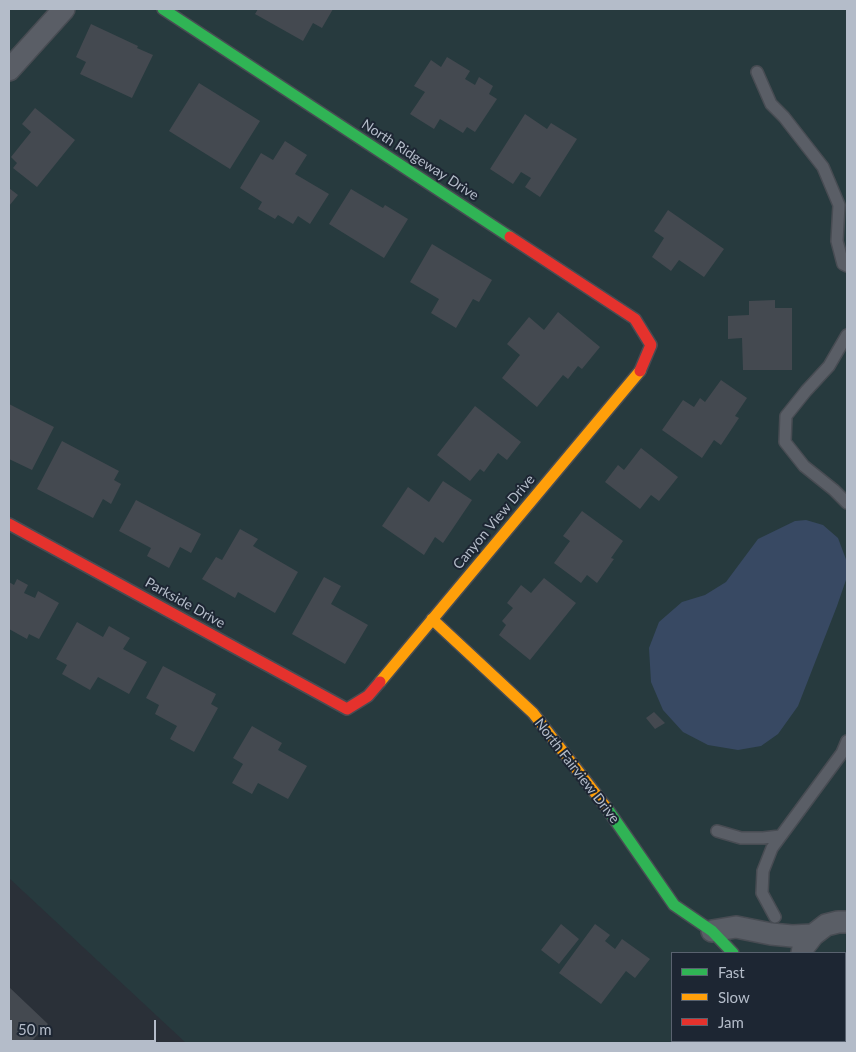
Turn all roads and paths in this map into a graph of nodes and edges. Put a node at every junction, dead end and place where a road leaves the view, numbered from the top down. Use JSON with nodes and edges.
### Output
{"nodes":[{"id":1,"x":64,"y":9,"type":"edge"},
{"id":2,"x":163,"y":9,"type":"edge"},
{"id":3,"x":9,"y":70,"type":"edge"},
{"id":4,"x":757,"y":72,"type":"dead end"},
{"id":5,"x":847,"y":266,"type":"edge"},
{"id":6,"x":847,"y":336,"type":"edge"},
{"id":7,"x":651,"y":345,"type":"joint"},
{"id":8,"x":847,"y":503,"type":"edge"},
{"id":9,"x":9,"y":524,"type":"edge"},
{"id":10,"x":432,"y":619,"type":"junction"},
{"id":11,"x":347,"y":709,"type":"joint"},
{"id":12,"x":847,"y":741,"type":"edge"},
{"id":13,"x":717,"y":831,"type":"dead end"},
{"id":14,"x":780,"y":836,"type":"junction"},
{"id":15,"x":775,"y":917,"type":"dead end"},
{"id":16,"x":844,"y":917,"type":"edge"},
{"id":17,"x":712,"y":931,"type":"junction"},
{"id":18,"x":813,"y":935,"type":"junction"},
{"id":19,"x":732,"y":952,"type":"edge"},
{"id":20,"x":802,"y":952,"type":"edge"}],
"edges":[{"from":1,"to":3,"type":"street"},
{"from":2,"to":7,"type":"street","name":"North Ridgeway Drive"},
{"from":4,"to":5,"type":"lane"},
{"from":6,"to":8,"type":"lane"},
{"from":7,"to":10,"type":"street","name":"Canyon View Drive"},
{"from":9,"to":11,"type":"street","name":"Parkside Drive"},
{"from":10,"to":11,"type":"street","name":"Canyon View Drive"},
{"from":10,"to":17,"type":"street","name":"North Fairview Drive"},
{"from":12,"to":14,"type":"lane"},
{"from":13,"to":14,"type":"lane"},
{"from":14,"to":15,"type":"lane"},
{"from":16,"to":18,"type":"street"},
{"from":17,"to":18,"type":"street"},
{"from":17,"to":19,"type":"street","name":"North Fairview Drive"},
{"from":18,"to":20,"type":"street"}]}
